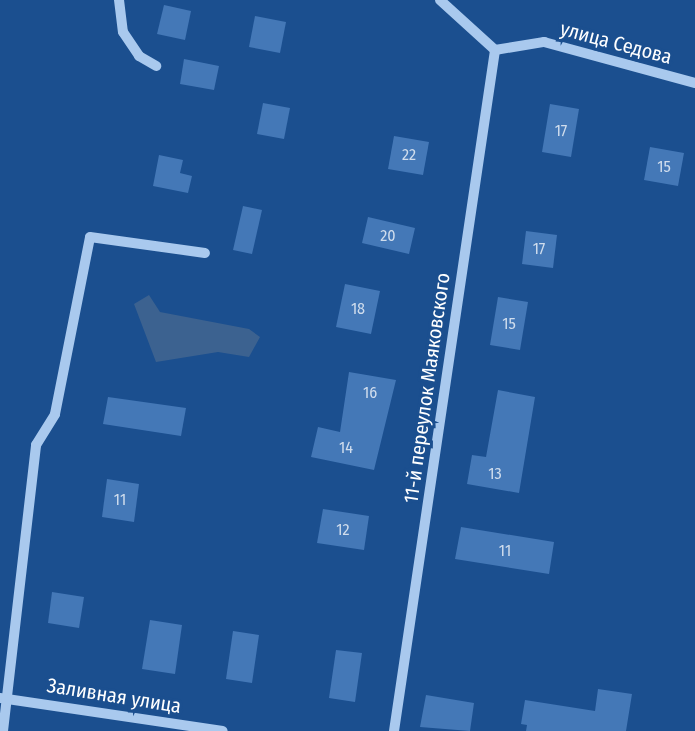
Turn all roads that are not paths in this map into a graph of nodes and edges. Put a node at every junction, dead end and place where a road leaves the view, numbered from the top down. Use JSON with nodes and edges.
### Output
{"nodes":[{"id":1,"x":119,"y":0,"type":"edge"},
{"id":2,"x":440,"y":0,"type":"edge"},
{"id":3,"x":495,"y":50,"type":"junction"},
{"id":4,"x":156,"y":66,"type":"dead end"},
{"id":5,"x":695,"y":83,"type":"edge"},
{"id":6,"x":206,"y":253,"type":"dead end"},
{"id":7,"x":5,"y":698,"type":"edge"},
{"id":8,"x":3,"y":731,"type":"edge"},
{"id":9,"x":223,"y":731,"type":"edge"},
{"id":10,"x":394,"y":731,"type":"edge"}],
"edges":[{"from":1,"to":4,"type":"street"},
{"from":2,"to":3,"type":"street"},
{"from":3,"to":5,"type":"street","name":"улица Седова"},
{"from":3,"to":10,"type":"street","name":"11-й переулок Маяковского"},
{"from":6,"to":7,"type":"street"},
{"from":7,"to":8,"type":"street"},
{"from":7,"to":9,"type":"street","name":"Заливная улица"}]}
